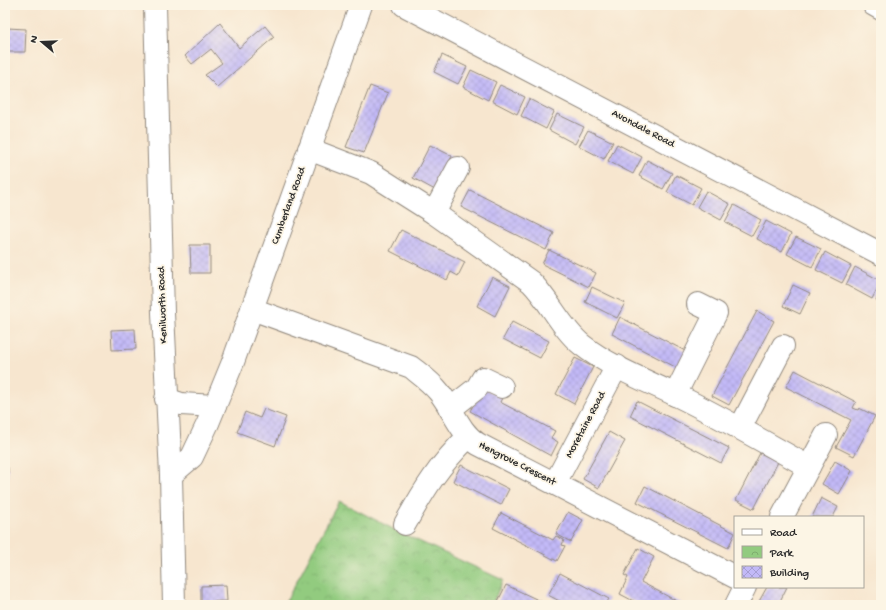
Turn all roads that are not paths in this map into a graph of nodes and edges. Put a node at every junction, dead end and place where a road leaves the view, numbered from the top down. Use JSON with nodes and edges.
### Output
{"nodes":[{"id":1,"x":155,"y":5,"type":"edge"},
{"id":2,"x":361,"y":5,"type":"edge"},
{"id":3,"x":404,"y":5,"type":"edge"},
{"id":4,"x":874,"y":5,"type":"edge"},
{"id":5,"x":881,"y":9,"type":"edge"},
{"id":6,"x":309,"y":149,"type":"junction"},
{"id":7,"x":458,"y":168,"type":"dead end"},
{"id":8,"x":434,"y":213,"type":"junction"},
{"id":9,"x":881,"y":254,"type":"edge"},
{"id":10,"x":698,"y":304,"type":"dead end"},
{"id":11,"x":252,"y":309,"type":"junction"},
{"id":12,"x":782,"y":346,"type":"dead end"},
{"id":13,"x":617,"y":366,"type":"junction"},
{"id":14,"x":502,"y":387,"type":"dead end"},
{"id":15,"x":675,"y":395,"type":"junction"},
{"id":16,"x":166,"y":399,"type":"junction"},
{"id":17,"x":215,"y":406,"type":"junction"},
{"id":18,"x":450,"y":409,"type":"junction"},
{"id":19,"x":740,"y":428,"type":"junction"},
{"id":20,"x":826,"y":435,"type":"dead end"},
{"id":21,"x":468,"y":437,"type":"junction"},
{"id":22,"x":809,"y":467,"type":"junction"},
{"id":23,"x":171,"y":475,"type":"junction"},
{"id":24,"x":555,"y":483,"type":"junction"},
{"id":25,"x":783,"y":516,"type":"edge"},
{"id":26,"x":405,"y":524,"type":"dead end"},
{"id":27,"x":734,"y":576,"type":"edge"},
{"id":28,"x":744,"y":588,"type":"edge"},
{"id":29,"x":174,"y":605,"type":"edge"},
{"id":30,"x":736,"y":605,"type":"edge"}],
"edges":[{"from":1,"to":16,"type":"street","name":"Kenilworth Road"},
{"from":2,"to":6,"type":"street","name":"Cumberland Road"},
{"from":3,"to":9,"type":"street","name":"Avondale Road"},
{"from":4,"to":5,"type":"street"},
{"from":6,"to":8,"type":"street"},
{"from":6,"to":11,"type":"street","name":"Cumberland Road"},
{"from":7,"to":8,"type":"street"},
{"from":8,"to":13,"type":"street"},
{"from":10,"to":15,"type":"street"},
{"from":11,"to":17,"type":"street","name":"Cumberland Road"},
{"from":11,"to":18,"type":"street","name":"Hengrove Crescent"},
{"from":12,"to":19,"type":"street"},
{"from":13,"to":15,"type":"street"},
{"from":13,"to":24,"type":"street","name":"Moretaine Road"},
{"from":14,"to":18,"type":"street"},
{"from":15,"to":19,"type":"street"},
{"from":16,"to":17,"type":"street"},
{"from":16,"to":23,"type":"street","name":"Kenilworth Road"},
{"from":17,"to":23,"type":"street","name":"Cumberland Road"},
{"from":18,"to":21,"type":"street","name":"Hengrove Crescent"},
{"from":19,"to":22,"type":"street"},
{"from":20,"to":22,"type":"street"},
{"from":21,"to":24,"type":"street","name":"Hengrove Crescent"},
{"from":21,"to":26,"type":"street"},
{"from":22,"to":25,"type":"street"},
{"from":23,"to":29,"type":"street","name":"Kenilworth Road"},
{"from":24,"to":27,"type":"street","name":"Hengrove Crescent"},
{"from":28,"to":30,"type":"street"}]}
